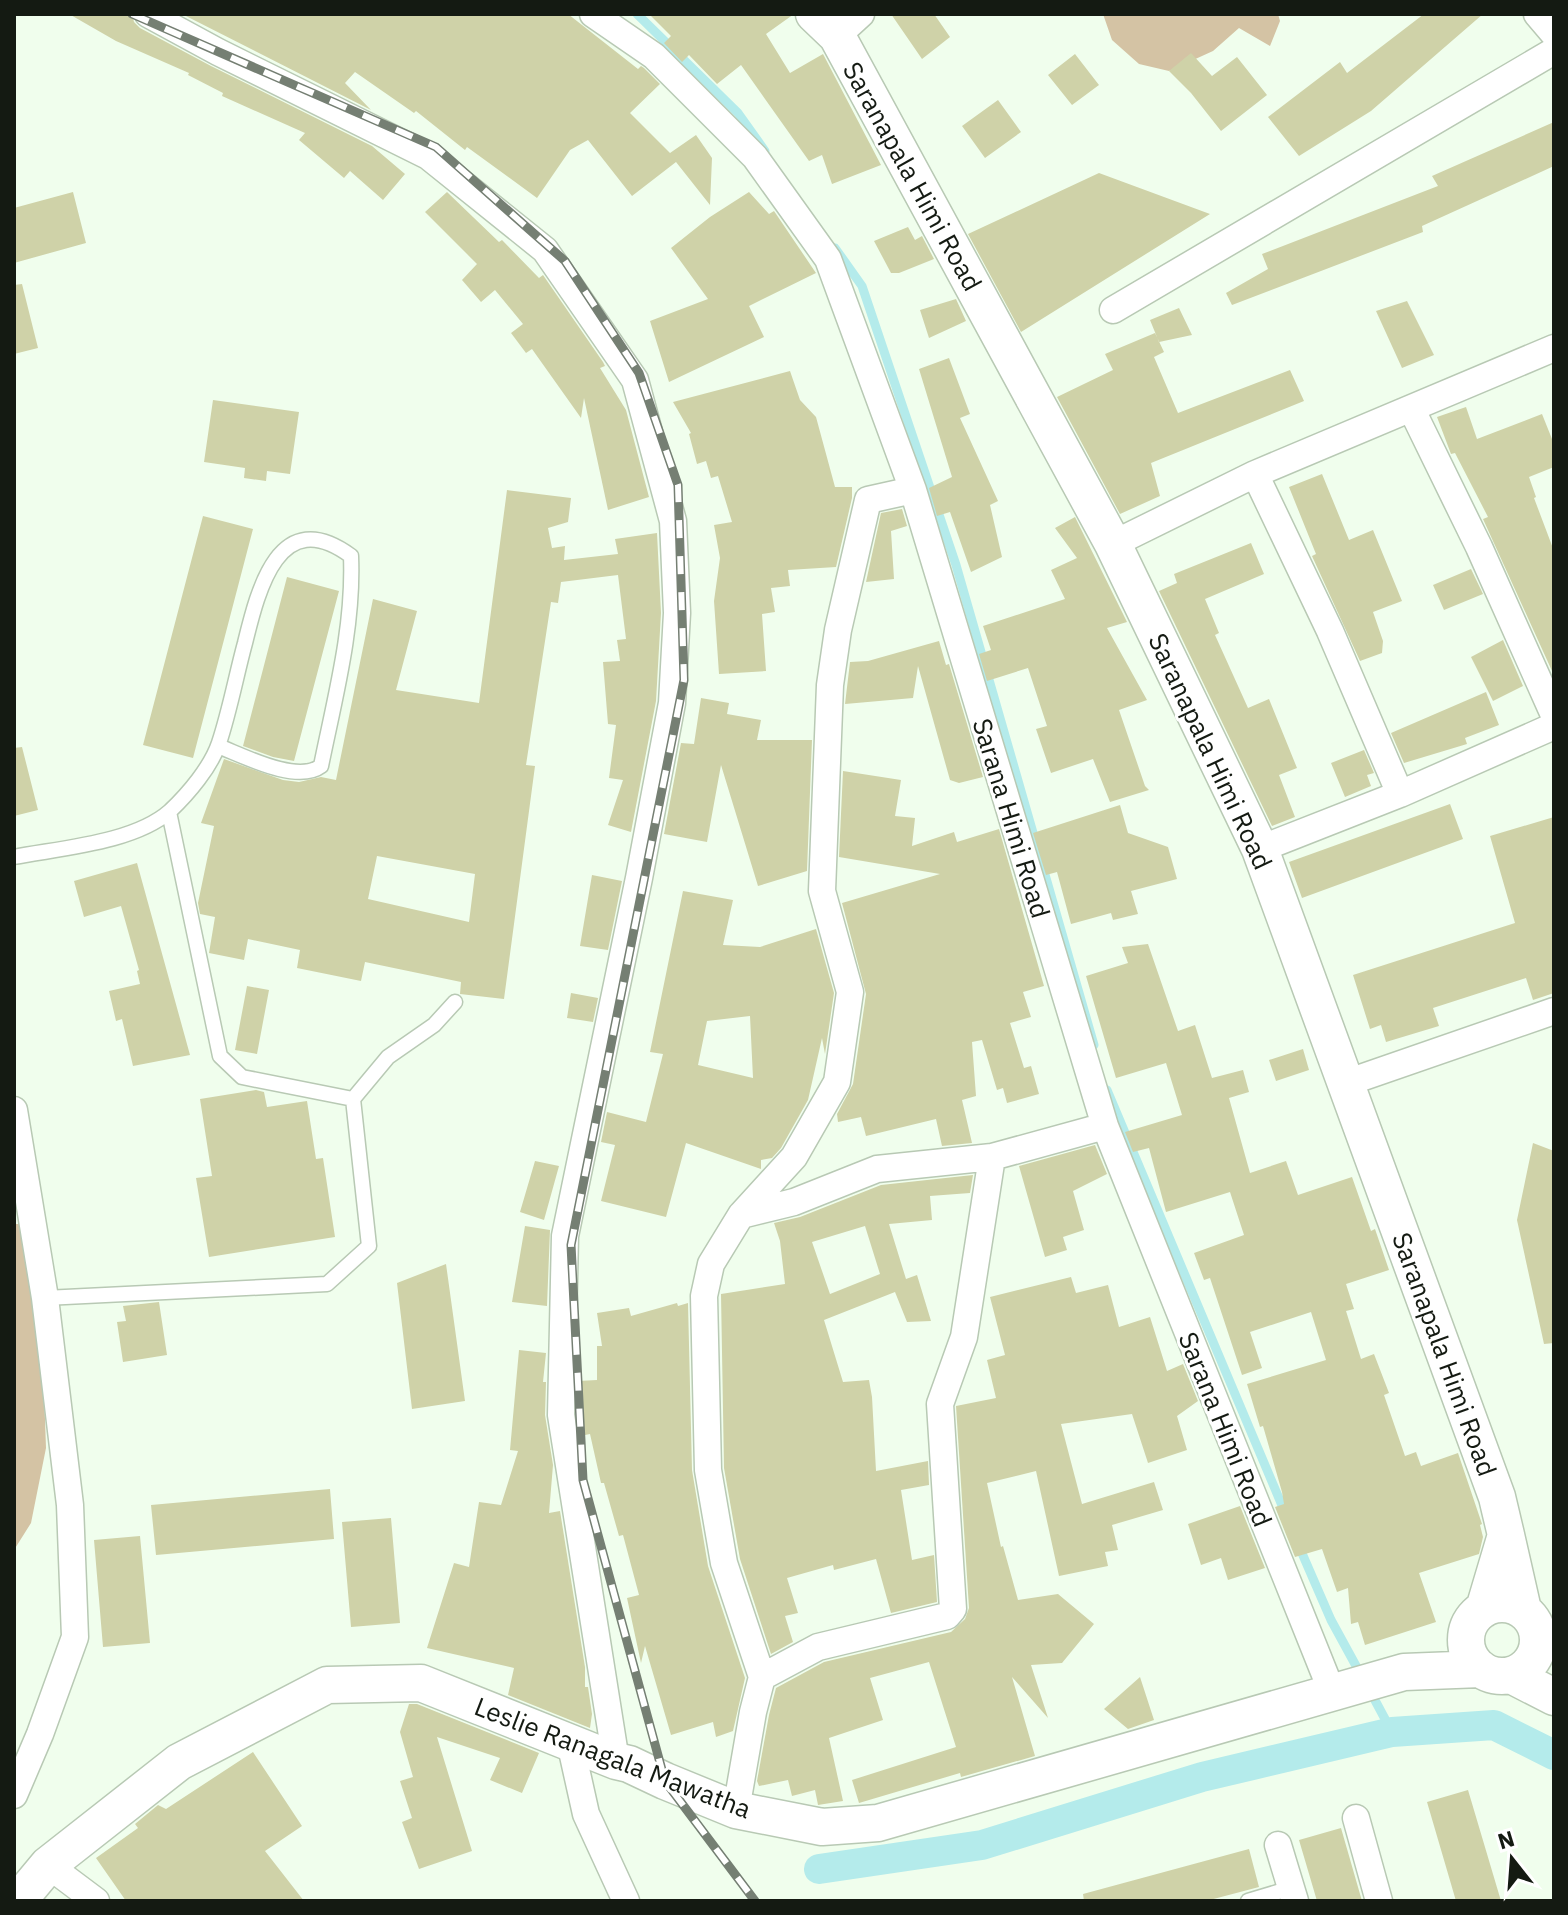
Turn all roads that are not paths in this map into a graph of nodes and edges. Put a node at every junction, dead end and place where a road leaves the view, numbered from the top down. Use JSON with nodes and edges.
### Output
{"nodes":[{"id":1,"x":148,"y":14,"type":"edge"},
{"id":2,"x":593,"y":14,"type":"edge"},
{"id":3,"x":1537,"y":14,"type":"edge"},
{"id":4,"x":837,"y":21,"type":"edge"},
{"id":5,"x":1554,"y":34,"type":"edge"},
{"id":6,"x":1554,"y":51,"type":"edge"},
{"id":7,"x":1113,"y":310,"type":"dead end"},
{"id":8,"x":1554,"y":348,"type":"edge"},
{"id":9,"x":1412,"y":410,"type":"junction"},
{"id":10,"x":1255,"y":474,"type":"junction"},
{"id":11,"x":913,"y":490,"type":"junction"},
{"id":12,"x":1113,"y":544,"type":"junction"},
{"id":13,"x":1554,"y":715,"type":"edge"},
{"id":14,"x":1554,"y":726,"type":"edge"},
{"id":15,"x":218,"y":746,"type":"junction"},
{"id":16,"x":1400,"y":794,"type":"junction"},
{"id":17,"x":169,"y":812,"type":"junction"},
{"id":18,"x":1260,"y":849,"type":"junction"},
{"id":19,"x":14,"y":857,"type":"edge"},
{"id":20,"x":455,"y":1002,"type":"dead end"},
{"id":21,"x":1554,"y":1011,"type":"edge"},
{"id":22,"x":1346,"y":1083,"type":"junction"},
{"id":23,"x":353,"y":1099,"type":"junction"},
{"id":24,"x":14,"y":1110,"type":"edge"},
{"id":25,"x":1105,"y":1126,"type":"junction"},
{"id":26,"x":992,"y":1157,"type":"junction"},
{"id":27,"x":741,"y":1215,"type":"junction"},
{"id":28,"x":45,"y":1298,"type":"junction"},
{"id":29,"x":1506,"y":1535,"type":"junction"},
{"id":30,"x":1523,"y":1610,"type":"junction"},
{"id":31,"x":1475,"y":1620,"type":"junction"},
{"id":32,"x":1538,"y":1646,"type":"junction"},
{"id":33,"x":1496,"y":1672,"type":"junction"},
{"id":34,"x":762,"y":1677,"type":"junction"},
{"id":35,"x":1554,"y":1679,"type":"edge"},
{"id":36,"x":1366,"y":1682,"type":"junction"},
{"id":37,"x":1554,"y":1697,"type":"edge"},
{"id":38,"x":570,"y":1742,"type":"junction"},
{"id":39,"x":616,"y":1761,"type":"junction"},
{"id":40,"x":14,"y":1795,"type":"edge"},
{"id":41,"x":736,"y":1810,"type":"junction"},
{"id":42,"x":1356,"y":1818,"type":"dead end"},
{"id":43,"x":1278,"y":1845,"type":"dead end"},
{"id":44,"x":48,"y":1865,"type":"junction"},
{"id":45,"x":1293,"y":1894,"type":"edge"},
{"id":46,"x":18,"y":1901,"type":"edge"},
{"id":47,"x":96,"y":1901,"type":"edge"},
{"id":48,"x":626,"y":1901,"type":"edge"},
{"id":49,"x":1248,"y":1901,"type":"edge"},
{"id":50,"x":1379,"y":1901,"type":"edge"}],
"edges":[{"from":1,"to":39,"type":"street"},
{"from":2,"to":11,"type":"street","name":"Sarana Himi Road"},
{"from":3,"to":5,"type":"street"},
{"from":4,"to":12,"type":"street","name":"Saranapala Himi Road"},
{"from":6,"to":7,"type":"street"},
{"from":8,"to":9,"type":"street"},
{"from":9,"to":10,"type":"street"},
{"from":9,"to":13,"type":"street"},
{"from":10,"to":12,"type":"street"},
{"from":10,"to":16,"type":"street"},
{"from":11,"to":25,"type":"street","name":"Sarana Himi Road"},
{"from":11,"to":27,"type":"street"},
{"from":12,"to":18,"type":"street","name":"Saranapala Himi Road"},
{"from":14,"to":16,"type":"street"},
{"from":15,"to":15,"type":"lane"},
{"from":15,"to":17,"type":"lane"},
{"from":16,"to":18,"type":"street"},
{"from":17,"to":19,"type":"lane"},
{"from":17,"to":23,"type":"lane"},
{"from":18,"to":22,"type":"street","name":"Saranapala Himi Road"},
{"from":20,"to":23,"type":"lane"},
{"from":21,"to":22,"type":"street"},
{"from":22,"to":29,"type":"street","name":"Saranapala Himi Road"},
{"from":23,"to":28,"type":"lane"},
{"from":24,"to":28,"type":"street"},
{"from":25,"to":26,"type":"street"},
{"from":25,"to":36,"type":"street","name":"Sarana Himi Road"},
{"from":26,"to":27,"type":"street"},
{"from":26,"to":34,"type":"street"},
{"from":27,"to":34,"type":"street"},
{"from":28,"to":40,"type":"street"},
{"from":29,"to":30,"type":"street","name":"Saranapala Himi Road"},
{"from":29,"to":31,"type":"street"},
{"from":30,"to":31,"type":"street"},
{"from":30,"to":32,"type":"street"},
{"from":31,"to":33,"type":"street"},
{"from":31,"to":36,"type":"street","name":"Leslie Ranagala Mawatha"},
{"from":32,"to":33,"type":"street"},
{"from":32,"to":35,"type":"street"},
{"from":33,"to":36,"type":"street","name":"Leslie Ranagala Mawatha"},
{"from":33,"to":37,"type":"street","name":"Leslie Ranagala Mawatha"},
{"from":34,"to":41,"type":"street"},
{"from":36,"to":41,"type":"street","name":"Leslie Ranagala Mawatha"},
{"from":38,"to":39,"type":"street","name":"Leslie Ranagala Mawatha"},
{"from":38,"to":44,"type":"street","name":"Leslie Ranagala Mawatha"},
{"from":38,"to":48,"type":"street"},
{"from":39,"to":41,"type":"street","name":"Leslie Ranagala Mawatha"},
{"from":42,"to":50,"type":"street"},
{"from":43,"to":45,"type":"street"},
{"from":44,"to":46,"type":"street","name":"Leslie Ranagala Mawatha"},
{"from":44,"to":47,"type":"street"},
{"from":45,"to":49,"type":"lane"}]}
